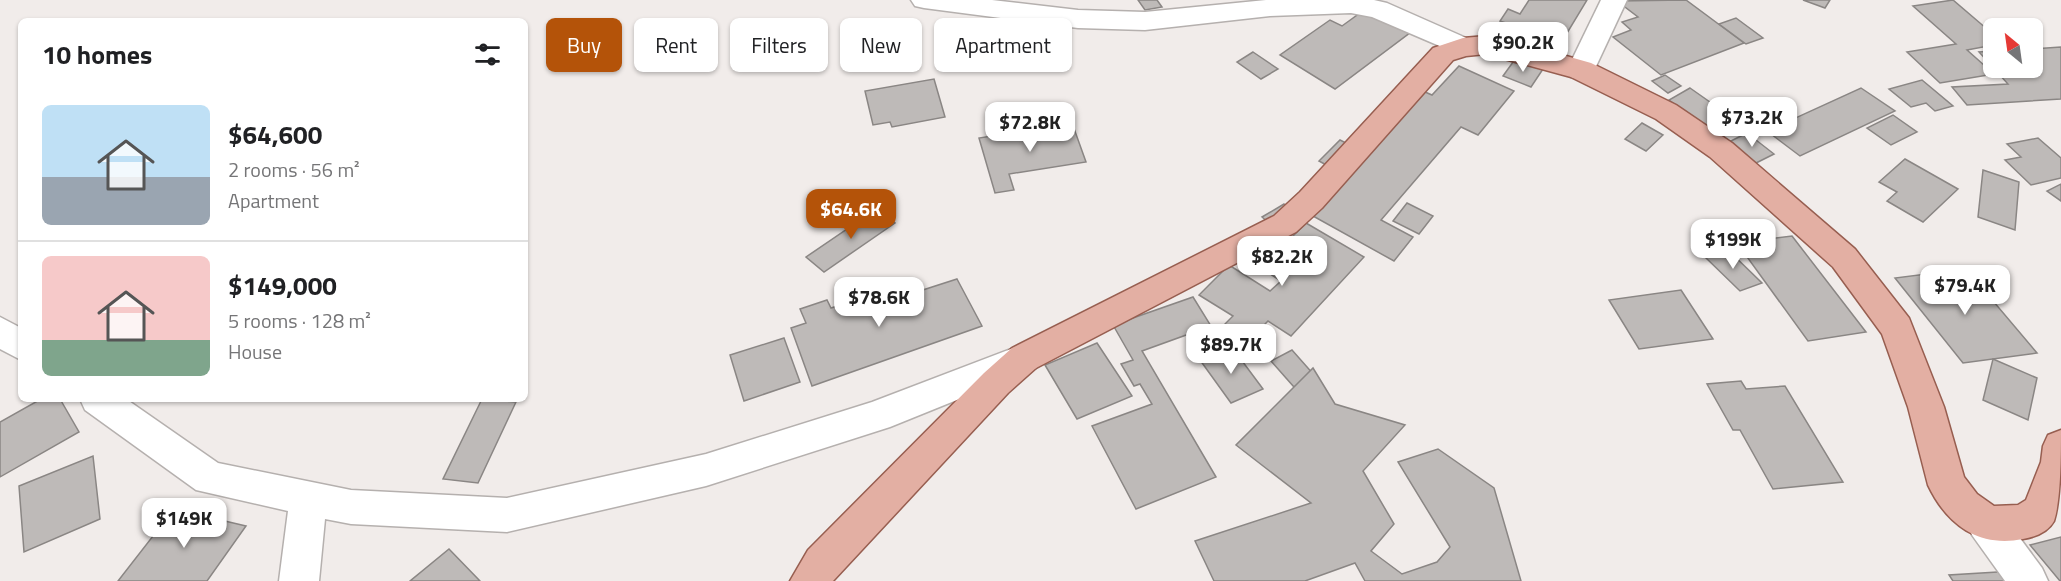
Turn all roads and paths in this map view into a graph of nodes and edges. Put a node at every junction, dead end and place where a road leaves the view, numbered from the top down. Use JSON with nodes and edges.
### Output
{"nodes":[{"id":1,"x":924,"y":0,"type":"edge"},
{"id":2,"x":1614,"y":0,"type":"edge"},
{"id":3,"x":1388,"y":4,"type":"edge"},
{"id":4,"x":1463,"y":47,"type":"junction"},
{"id":5,"x":1581,"y":70,"type":"junction"},
{"id":6,"x":0,"y":332,"type":"edge"},
{"id":7,"x":18,"y":344,"type":"edge"},
{"id":8,"x":1024,"y":358,"type":"junction"},
{"id":9,"x":102,"y":402,"type":"edge"},
{"id":10,"x":2061,"y":446,"type":"edge"},
{"id":11,"x":309,"y":500,"type":"junction"},
{"id":12,"x":1986,"y":523,"type":"junction"},
{"id":13,"x":299,"y":581,"type":"edge"},
{"id":14,"x":810,"y":581,"type":"edge"},
{"id":15,"x":2028,"y":581,"type":"edge"}],
"edges":[{"from":1,"to":3,"type":"street"},
{"from":2,"to":5,"type":"street"},
{"from":3,"to":4,"type":"street"},
{"from":4,"to":5,"type":"main road"},
{"from":4,"to":8,"type":"main road"},
{"from":5,"to":12,"type":"main road"},
{"from":6,"to":7,"type":"street"},
{"from":8,"to":11,"type":"street"},
{"from":8,"to":14,"type":"main road"},
{"from":9,"to":11,"type":"street"},
{"from":10,"to":12,"type":"main road"},
{"from":11,"to":13,"type":"street"},
{"from":12,"to":15,"type":"street"}]}
